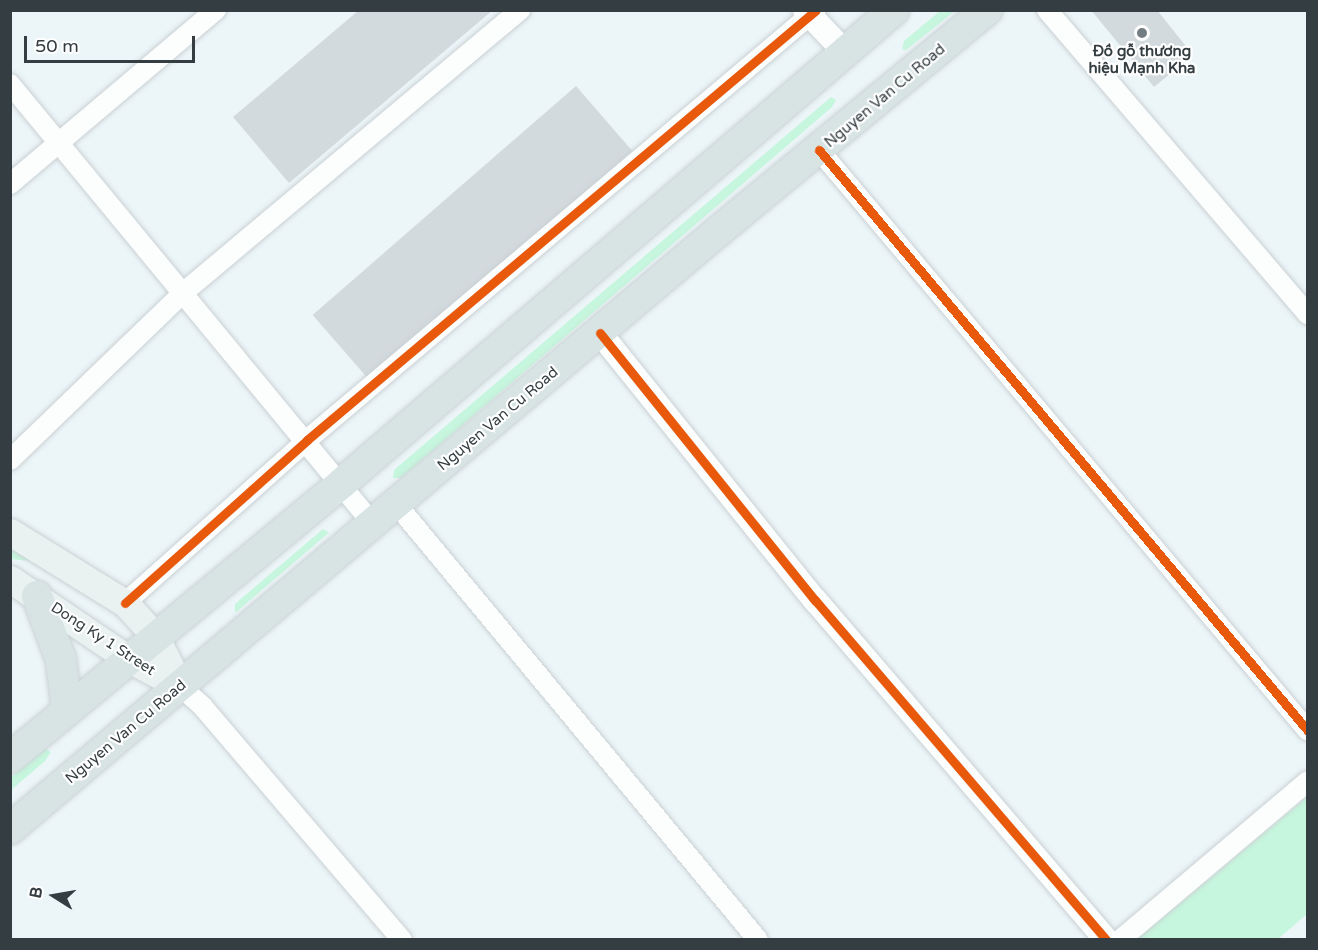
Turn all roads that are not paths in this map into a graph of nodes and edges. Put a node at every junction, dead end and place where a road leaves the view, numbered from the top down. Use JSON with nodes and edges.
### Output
{"nodes":[{"id":1,"x":216,"y":10,"type":"edge"},
{"id":2,"x":520,"y":10,"type":"edge"},
{"id":3,"x":894,"y":10,"type":"edge"},
{"id":4,"x":987,"y":10,"type":"edge"},
{"id":5,"x":1047,"y":10,"type":"edge"},
{"id":6,"x":810,"y":12,"type":"edge"},
{"id":7,"x":846,"y":53,"type":"junction"},
{"id":8,"x":10,"y":84,"type":"edge"},
{"id":9,"x":58,"y":141,"type":"junction"},
{"id":10,"x":819,"y":150,"type":"junction"},
{"id":11,"x":10,"y":184,"type":"edge"},
{"id":12,"x":184,"y":292,"type":"junction"},
{"id":13,"x":1308,"y":315,"type":"edge"},
{"id":14,"x":600,"y":333,"type":"junction"},
{"id":15,"x":307,"y":440,"type":"junction"},
{"id":16,"x":10,"y":460,"type":"edge"},
{"id":17,"x":342,"y":483,"type":"junction"},
{"id":18,"x":396,"y":505,"type":"junction"},
{"id":19,"x":373,"y":524,"type":"junction"},
{"id":20,"x":10,"y":532,"type":"edge"},
{"id":21,"x":10,"y":579,"type":"edge"},
{"id":22,"x":37,"y":596,"type":"junction"},
{"id":23,"x":125,"y":603,"type":"junction"},
{"id":24,"x":155,"y":636,"type":"junction"},
{"id":25,"x":127,"y":658,"type":"junction"},
{"id":26,"x":180,"y":686,"type":"junction"},
{"id":27,"x":67,"y":711,"type":"junction"},
{"id":28,"x":1308,"y":731,"type":"edge"},
{"id":29,"x":10,"y":758,"type":"edge"},
{"id":30,"x":1308,"y":781,"type":"edge"},
{"id":31,"x":10,"y":829,"type":"edge"},
{"id":32,"x":402,"y":939,"type":"edge"},
{"id":33,"x":758,"y":939,"type":"edge"},
{"id":34,"x":1106,"y":939,"type":"edge"},
{"id":35,"x":1120,"y":939,"type":"edge"}],
"edges":[{"from":1,"to":9,"type":"street"},
{"from":2,"to":12,"type":"street"},
{"from":3,"to":7,"type":"main road"},
{"from":4,"to":10,"type":"main road","name":"Nguyen Van Cu Road"},
{"from":5,"to":13,"type":"street"},
{"from":6,"to":7,"type":"street"},
{"from":6,"to":15,"type":"street"},
{"from":7,"to":17,"type":"main road"},
{"from":8,"to":9,"type":"street"},
{"from":9,"to":11,"type":"street"},
{"from":9,"to":12,"type":"street"},
{"from":10,"to":14,"type":"main road","name":"Nguyen Van Cu Road"},
{"from":10,"to":28,"type":"street"},
{"from":12,"to":15,"type":"street"},
{"from":12,"to":16,"type":"street"},
{"from":14,"to":18,"type":"main road","name":"Nguyen Van Cu Road"},
{"from":14,"to":34,"type":"street"},
{"from":15,"to":17,"type":"street"},
{"from":15,"to":23,"type":"street"},
{"from":17,"to":19,"type":"street"},
{"from":17,"to":24,"type":"main road"},
{"from":18,"to":19,"type":"main road","name":"Nguyen Van Cu Road"},
{"from":18,"to":33,"type":"street"},
{"from":19,"to":26,"type":"main road","name":"Nguyen Van Cu Road"},
{"from":20,"to":23,"type":"main road","name":"Dong Ky 1 Street"},
{"from":21,"to":22,"type":"main road","name":"Dong Ky 1 Street"},
{"from":22,"to":25,"type":"main road","name":"Dong Ky 1 Street"},
{"from":22,"to":27,"type":"main road"},
{"from":23,"to":24,"type":"main road","name":"Dong Ky 1 Street"},
{"from":24,"to":25,"type":"main road"},
{"from":24,"to":26,"type":"main road","name":"Dong Ky 1 Street"},
{"from":25,"to":26,"type":"main road","name":"Dong Ky 1 Street"},
{"from":25,"to":27,"type":"main road"},
{"from":26,"to":31,"type":"main road","name":"Nguyen Van Cu Road"},
{"from":26,"to":32,"type":"street"},
{"from":27,"to":29,"type":"main road"},
{"from":30,"to":35,"type":"street"}]}
